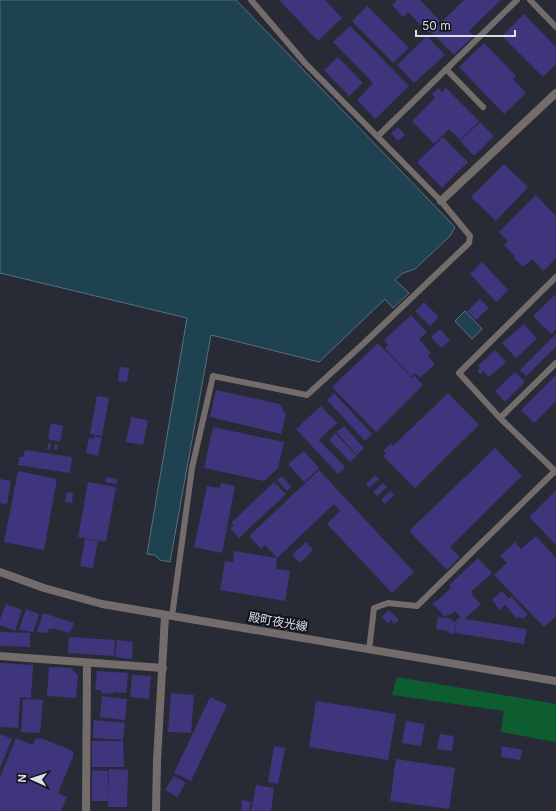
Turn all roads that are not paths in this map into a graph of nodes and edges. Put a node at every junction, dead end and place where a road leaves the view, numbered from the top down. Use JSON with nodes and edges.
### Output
{"nodes":[{"id":1,"x":251,"y":0,"type":"edge"},
{"id":2,"x":517,"y":0,"type":"edge"},
{"id":3,"x":530,"y":0,"type":"edge"},
{"id":4,"x":556,"y":27,"type":"edge"},
{"id":5,"x":446,"y":69,"type":"junction"},
{"id":6,"x":556,"y":93,"type":"edge"},
{"id":7,"x":483,"y":107,"type":"dead end"},
{"id":8,"x":378,"y":136,"type":"junction"},
{"id":9,"x":441,"y":201,"type":"junction"},
{"id":10,"x":556,"y":277,"type":"edge"},
{"id":11,"x":556,"y":363,"type":"edge"},
{"id":12,"x":500,"y":418,"type":"junction"},
{"id":13,"x":556,"y":472,"type":"edge"},
{"id":14,"x":0,"y":572,"type":"edge"},
{"id":15,"x":168,"y":616,"type":"junction"},
{"id":16,"x":369,"y":650,"type":"junction"},
{"id":17,"x":0,"y":656,"type":"edge"},
{"id":18,"x":87,"y":663,"type":"junction"},
{"id":19,"x":163,"y":668,"type":"junction"},
{"id":20,"x":556,"y":681,"type":"edge"},
{"id":21,"x":86,"y":811,"type":"edge"},
{"id":22,"x":156,"y":811,"type":"edge"}],
"edges":[{"from":1,"to":8,"type":"lane"},
{"from":2,"to":5,"type":"lane"},
{"from":3,"to":4,"type":"lane"},
{"from":5,"to":7,"type":"lane"},
{"from":5,"to":8,"type":"lane"},
{"from":6,"to":9,"type":"street"},
{"from":8,"to":9,"type":"lane"},
{"from":9,"to":15,"type":"lane"},
{"from":10,"to":12,"type":"lane"},
{"from":11,"to":12,"type":"lane"},
{"from":12,"to":13,"type":"lane"},
{"from":13,"to":16,"type":"lane"},
{"from":14,"to":15,"type":"street","name":"殿町夜光線"},
{"from":15,"to":16,"type":"street","name":"殿町夜光線"},
{"from":15,"to":19,"type":"street"},
{"from":16,"to":20,"type":"street","name":"殿町夜光線"},
{"from":17,"to":18,"type":"street"},
{"from":18,"to":19,"type":"street"},
{"from":18,"to":21,"type":"street"},
{"from":19,"to":22,"type":"street"}]}
